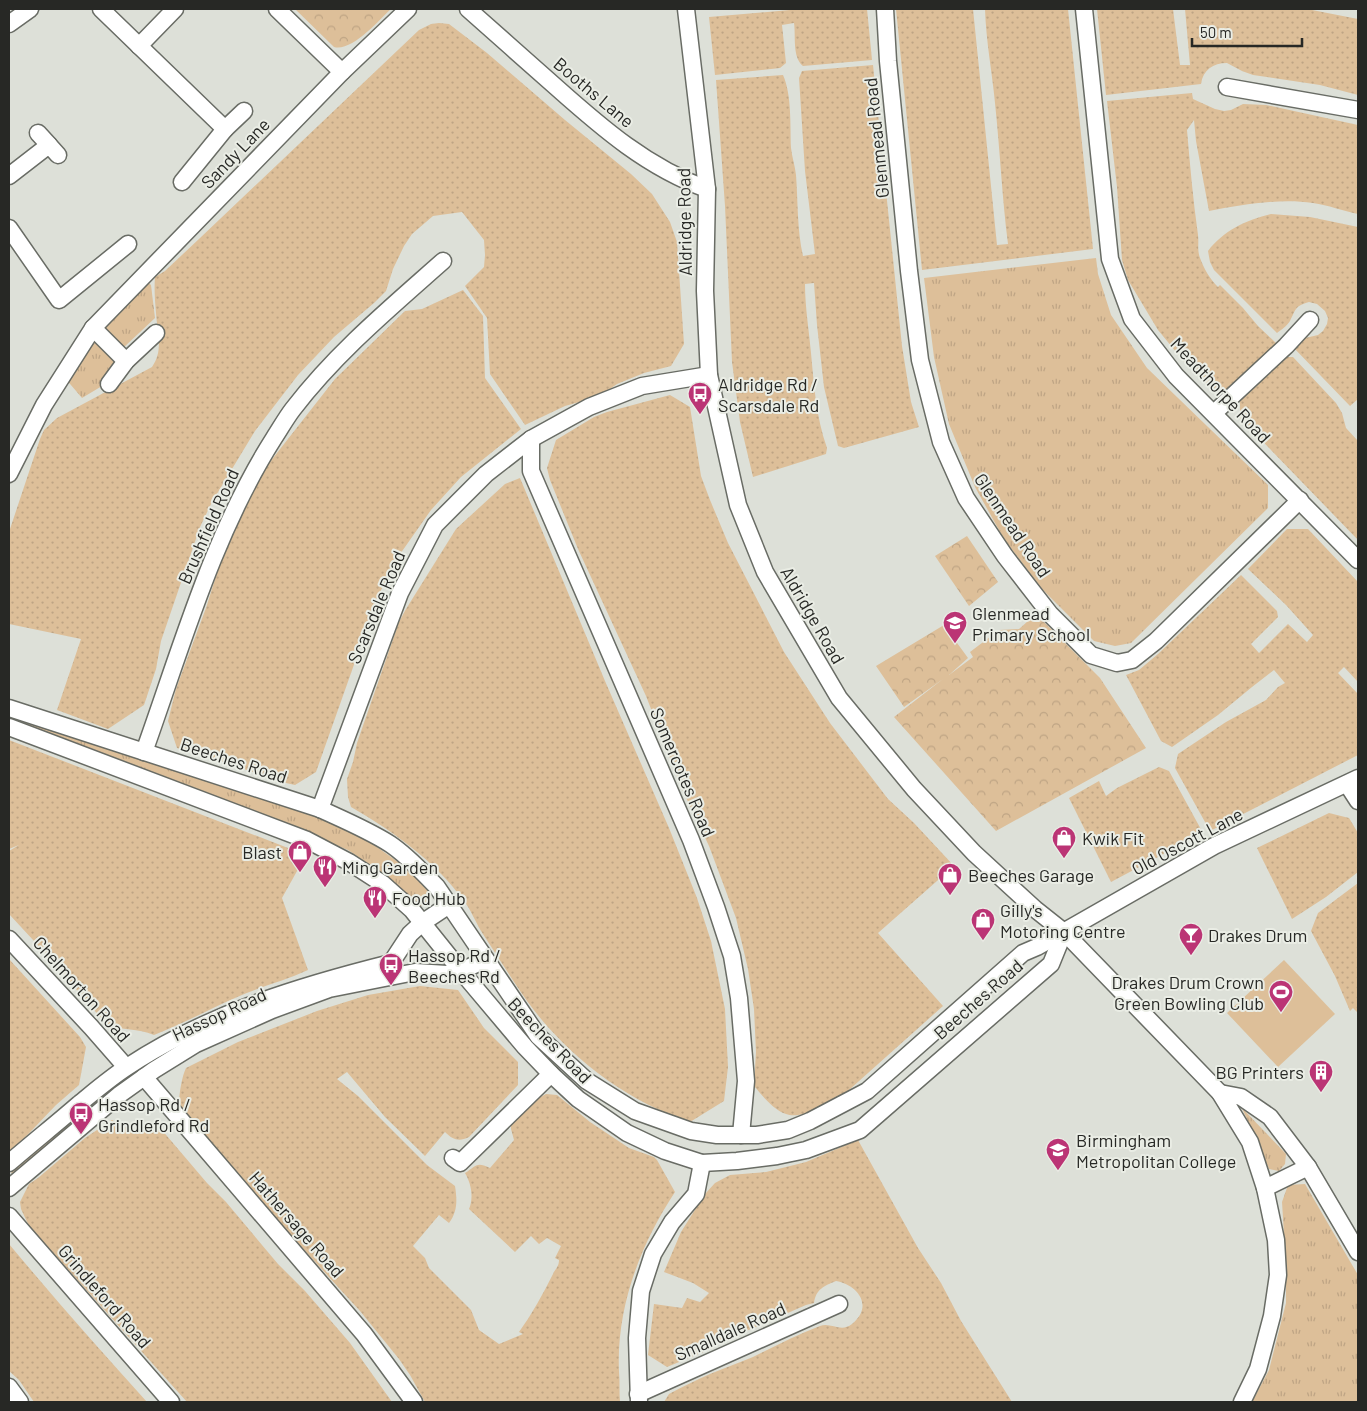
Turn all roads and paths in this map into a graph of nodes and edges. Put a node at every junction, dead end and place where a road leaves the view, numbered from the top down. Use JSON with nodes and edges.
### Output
{"nodes":[{"id":1,"x":30,"y":9,"type":"edge"},
{"id":2,"x":101,"y":9,"type":"edge"},
{"id":3,"x":175,"y":9,"type":"edge"},
{"id":4,"x":277,"y":9,"type":"edge"},
{"id":5,"x":408,"y":9,"type":"edge"},
{"id":6,"x":468,"y":9,"type":"edge"},
{"id":7,"x":686,"y":9,"type":"edge"},
{"id":8,"x":885,"y":9,"type":"edge"},
{"id":9,"x":1084,"y":9,"type":"edge"},
{"id":10,"x":9,"y":24,"type":"edge"},
{"id":11,"x":139,"y":46,"type":"junction"},
{"id":12,"x":342,"y":72,"type":"junction"},
{"id":13,"x":1227,"y":87,"type":"dead end"},
{"id":14,"x":1358,"y":110,"type":"edge"},
{"id":15,"x":244,"y":111,"type":"dead end"},
{"id":16,"x":225,"y":128,"type":"junction"},
{"id":17,"x":48,"y":144,"type":"dead end"},
{"id":18,"x":9,"y":176,"type":"edge"},
{"id":19,"x":182,"y":182,"type":"dead end"},
{"id":20,"x":707,"y":189,"type":"junction"},
{"id":21,"x":9,"y":228,"type":"edge"},
{"id":22,"x":128,"y":244,"type":"dead end"},
{"id":23,"x":14,"y":248,"type":"edge"},
{"id":24,"x":443,"y":261,"type":"dead end"},
{"id":25,"x":1310,"y":320,"type":"dead end"},
{"id":26,"x":93,"y":328,"type":"junction"},
{"id":27,"x":156,"y":333,"type":"dead end"},
{"id":28,"x":126,"y":361,"type":"junction"},
{"id":29,"x":709,"y":375,"type":"junction"},
{"id":30,"x":109,"y":384,"type":"dead end"},
{"id":31,"x":1214,"y":413,"type":"junction"},
{"id":32,"x":532,"y":439,"type":"junction"},
{"id":33,"x":9,"y":474,"type":"edge"},
{"id":34,"x":1300,"y":500,"type":"junction"},
{"id":35,"x":1358,"y":560,"type":"edge"},
{"id":36,"x":9,"y":708,"type":"edge"},
{"id":37,"x":9,"y":727,"type":"edge"},
{"id":38,"x":144,"y":752,"type":"junction"},
{"id":39,"x":1353,"y":781,"type":"edge"},
{"id":40,"x":1358,"y":801,"type":"edge"},
{"id":41,"x":320,"y":809,"type":"junction"},
{"id":42,"x":449,"y":905,"type":"junction"},
{"id":43,"x":422,"y":923,"type":"junction"},
{"id":44,"x":1064,"y":932,"type":"junction"},
{"id":45,"x":9,"y":939,"type":"edge"},
{"id":46,"x":485,"y":960,"type":"junction"},
{"id":47,"x":461,"y":972,"type":"junction"},
{"id":48,"x":126,"y":1067,"type":"junction"},
{"id":49,"x":551,"y":1074,"type":"junction"},
{"id":50,"x":144,"y":1077,"type":"junction"},
{"id":51,"x":1220,"y":1093,"type":"junction"},
{"id":52,"x":741,"y":1135,"type":"junction"},
{"id":53,"x":453,"y":1158,"type":"dead end"},
{"id":54,"x":9,"y":1162,"type":"edge"},
{"id":55,"x":702,"y":1163,"type":"junction"},
{"id":56,"x":1308,"y":1167,"type":"junction"},
{"id":57,"x":9,"y":1188,"type":"edge"},
{"id":58,"x":1264,"y":1188,"type":"junction"},
{"id":59,"x":9,"y":1216,"type":"edge"},
{"id":60,"x":1358,"y":1252,"type":"edge"},
{"id":61,"x":839,"y":1304,"type":"dead end"},
{"id":62,"x":9,"y":1387,"type":"edge"},
{"id":63,"x":638,"y":1398,"type":"edge"},
{"id":64,"x":20,"y":1402,"type":"edge"},
{"id":65,"x":171,"y":1402,"type":"edge"},
{"id":66,"x":414,"y":1402,"type":"edge"},
{"id":67,"x":1242,"y":1402,"type":"edge"}],
"edges":[{"from":1,"to":10,"type":"street"},
{"from":2,"to":11,"type":"street"},
{"from":3,"to":11,"type":"street"},
{"from":4,"to":12,"type":"street"},
{"from":5,"to":12,"type":"street","name":"Sandy Lane"},
{"from":6,"to":20,"type":"street","name":"Booths Lane"},
{"from":7,"to":20,"type":"street","name":"Aldridge Road"},
{"from":8,"to":34,"type":"street","name":"Glenmead Road"},
{"from":9,"to":31,"type":"street","name":"Meadthorpe Road"},
{"from":11,"to":16,"type":"street"},
{"from":12,"to":26,"type":"street","name":"Sandy Lane"},
{"from":13,"to":14,"type":"street"},
{"from":15,"to":16,"type":"street"},
{"from":16,"to":19,"type":"street"},
{"from":17,"to":18,"type":"street"},
{"from":20,"to":29,"type":"street","name":"Aldridge Road"},
{"from":21,"to":23,"type":"street"},
{"from":22,"to":23,"type":"street"},
{"from":24,"to":38,"type":"street","name":"Brushfield Road"},
{"from":25,"to":31,"type":"street"},
{"from":26,"to":28,"type":"street"},
{"from":26,"to":33,"type":"street","name":"Sandy Lane"},
{"from":27,"to":28,"type":"street"},
{"from":28,"to":30,"type":"street"},
{"from":29,"to":32,"type":"street","name":"Scarsdale Road"},
{"from":29,"to":44,"type":"street","name":"Aldridge Road"},
{"from":31,"to":34,"type":"street","name":"Meadthorpe Road"},
{"from":32,"to":41,"type":"street","name":"Scarsdale Road"},
{"from":32,"to":52,"type":"street","name":"Somercotes Road"},
{"from":34,"to":35,"type":"street","name":"Meadthorpe Road"},
{"from":36,"to":38,"type":"street","name":"Beeches Road"},
{"from":37,"to":43,"type":"street","name":"Beeches Road"},
{"from":38,"to":41,"type":"street","name":"Beeches Road"},
{"from":39,"to":40,"type":"street"},
{"from":39,"to":44,"type":"street","name":"Old Oscott Lane"},
{"from":41,"to":42,"type":"street","name":"Beeches Road"},
{"from":42,"to":43,"type":"street","name":"Hassop Road"},
{"from":42,"to":46,"type":"street","name":"Beeches Road"},
{"from":43,"to":47,"type":"street","name":"Beeches Road"},
{"from":43,"to":48,"type":"street","name":"Hassop Road"},
{"from":44,"to":51,"type":"street","name":"Aldridge Road"},
{"from":44,"to":52,"type":"street","name":"Beeches Road"},
{"from":44,"to":55,"type":"street","name":"Beeches Road"},
{"from":45,"to":48,"type":"street","name":"Chelmorton Road"},
{"from":46,"to":47,"type":"street","name":"Hassop Road"},
{"from":46,"to":52,"type":"street","name":"Beeches Road"},
{"from":47,"to":49,"type":"street","name":"Beeches Road"},
{"from":47,"to":50,"type":"street","name":"Hassop Road"},
{"from":48,"to":54,"type":"street","name":"Hassop Road"},
{"from":49,"to":53,"type":"street"},
{"from":49,"to":55,"type":"street","name":"Beeches Road"},
{"from":50,"to":57,"type":"street","name":"Hassop Road"},
{"from":50,"to":66,"type":"street","name":"Hathersage Road"},
{"from":51,"to":56,"type":"street","name":"Aldridge Road"},
{"from":51,"to":58,"type":"street","name":"Aldridge Road"},
{"from":55,"to":63,"type":"street"},
{"from":56,"to":58,"type":"street"},
{"from":56,"to":60,"type":"street","name":"Aldridge Road"},
{"from":58,"to":67,"type":"street","name":"Aldridge Road"},
{"from":59,"to":65,"type":"street","name":"Grindleford Road"},
{"from":61,"to":63,"type":"street","name":"Smalldale Road"},
{"from":62,"to":64,"type":"street"}]}
